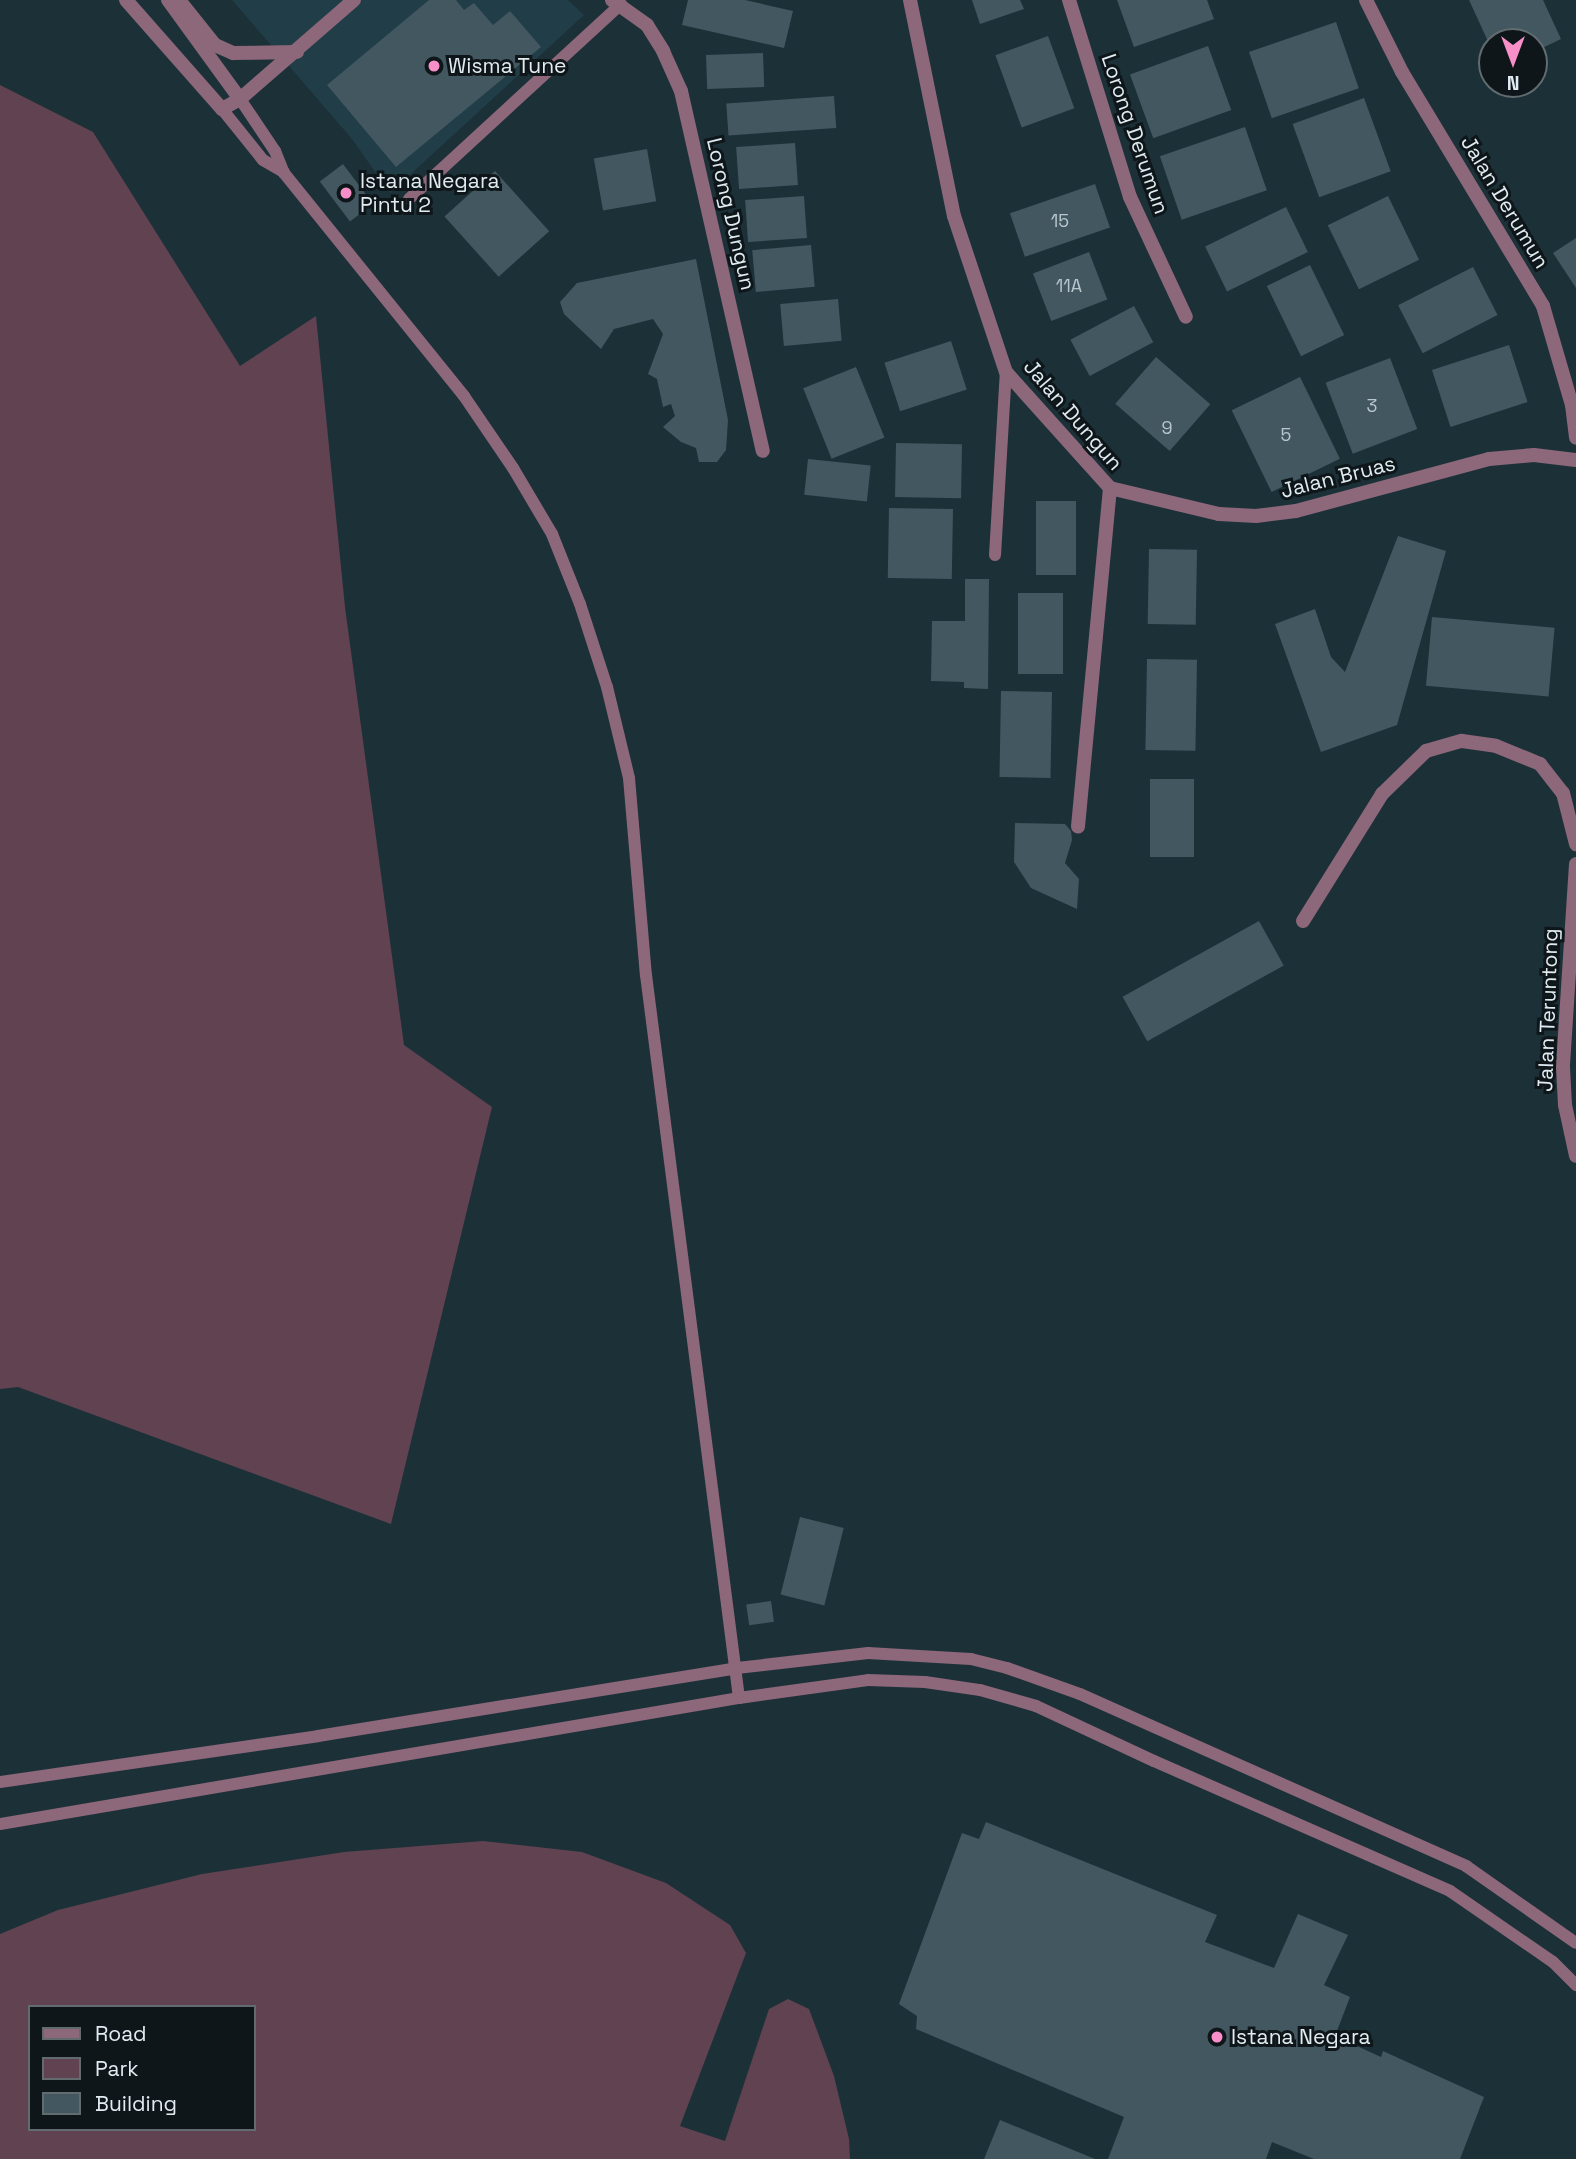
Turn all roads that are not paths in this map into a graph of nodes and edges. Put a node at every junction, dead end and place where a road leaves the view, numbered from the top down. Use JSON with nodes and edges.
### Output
{"nodes":[{"id":1,"x":126,"y":0,"type":"edge"},
{"id":2,"x":168,"y":0,"type":"edge"},
{"id":3,"x":179,"y":0,"type":"edge"},
{"id":4,"x":354,"y":0,"type":"edge"},
{"id":5,"x":910,"y":0,"type":"edge"},
{"id":6,"x":1069,"y":0,"type":"edge"},
{"id":7,"x":1366,"y":0,"type":"edge"},
{"id":8,"x":620,"y":1,"type":"edge"},
{"id":9,"x":297,"y":52,"type":"junction"},
{"id":10,"x":240,"y":99,"type":"junction"},
{"id":11,"x":222,"y":109,"type":"junction"},
{"id":12,"x":284,"y":173,"type":"junction"},
{"id":13,"x":409,"y":199,"type":"dead end"},
{"id":14,"x":1186,"y":317,"type":"dead end"},
{"id":15,"x":1006,"y":372,"type":"junction"},
{"id":16,"x":1576,"y":438,"type":"edge"},
{"id":17,"x":763,"y":451,"type":"dead end"},
{"id":18,"x":1576,"y":460,"type":"edge"},
{"id":19,"x":1110,"y":488,"type":"junction"},
{"id":20,"x":995,"y":555,"type":"dead end"},
{"id":21,"x":1079,"y":827,"type":"dead end"},
{"id":22,"x":1576,"y":844,"type":"edge"},
{"id":23,"x":1576,"y":864,"type":"edge"},
{"id":24,"x":1303,"y":921,"type":"dead end"},
{"id":25,"x":1576,"y":1156,"type":"edge"},
{"id":26,"x":737,"y":1668,"type":"junction"},
{"id":27,"x":739,"y":1698,"type":"junction"},
{"id":28,"x":0,"y":1782,"type":"edge"},
{"id":29,"x":0,"y":1824,"type":"edge"},
{"id":30,"x":1576,"y":1943,"type":"edge"},
{"id":31,"x":1576,"y":1985,"type":"edge"}],
"edges":[{"from":1,"to":11,"type":"street"},
{"from":2,"to":10,"type":"street"},
{"from":3,"to":9,"type":"street"},
{"from":4,"to":9,"type":"street"},
{"from":5,"to":15,"type":"street","name":"Jalan Dungun"},
{"from":6,"to":14,"type":"street","name":"Lorong Derumun"},
{"from":7,"to":16,"type":"street","name":"Jalan Derumun"},
{"from":8,"to":13,"type":"lane"},
{"from":8,"to":17,"type":"street","name":"Lorong Dungun"},
{"from":9,"to":10,"type":"street"},
{"from":10,"to":11,"type":"street"},
{"from":10,"to":12,"type":"lane"},
{"from":11,"to":12,"type":"lane"},
{"from":12,"to":26,"type":"lane"},
{"from":15,"to":19,"type":"street","name":"Jalan Dungun"},
{"from":15,"to":20,"type":"lane"},
{"from":18,"to":19,"type":"street","name":"Jalan Bruas"},
{"from":19,"to":21,"type":"street","name":"Jalan Dungun"},
{"from":22,"to":24,"type":"street"},
{"from":23,"to":25,"type":"street","name":"Jalan Teruntong"},
{"from":26,"to":27,"type":"lane"},
{"from":26,"to":28,"type":"lane"},
{"from":26,"to":30,"type":"lane"},
{"from":27,"to":29,"type":"lane"},
{"from":27,"to":31,"type":"lane"}]}
